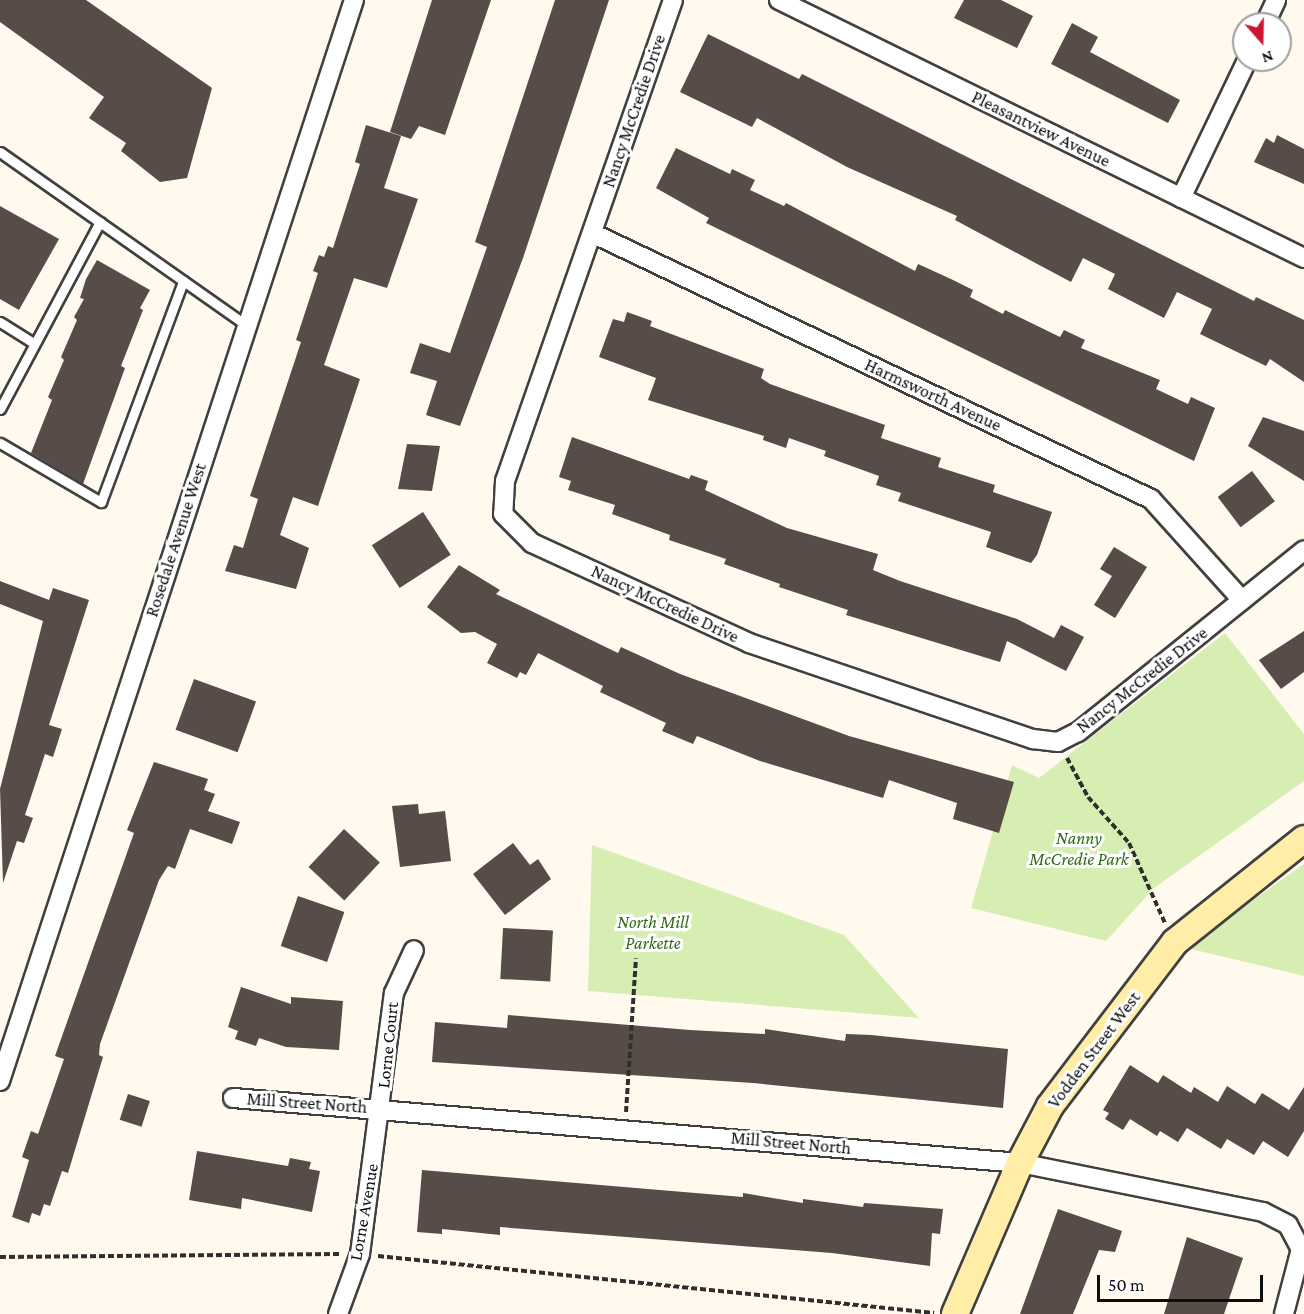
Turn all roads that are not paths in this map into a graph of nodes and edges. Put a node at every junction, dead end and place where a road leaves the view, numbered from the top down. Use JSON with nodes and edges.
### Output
{"nodes":[{"id":1,"x":354,"y":0,"type":"edge"},
{"id":2,"x":673,"y":0,"type":"edge"},
{"id":3,"x":779,"y":0,"type":"edge"},
{"id":4,"x":1241,"y":72,"type":"edge"},
{"id":5,"x":0,"y":152,"type":"edge"},
{"id":6,"x":1181,"y":198,"type":"junction"},
{"id":7,"x":100,"y":222,"type":"junction"},
{"id":8,"x":592,"y":233,"type":"junction"},
{"id":9,"x":1304,"y":258,"type":"edge"},
{"id":10,"x":183,"y":281,"type":"junction"},
{"id":11,"x":0,"y":322,"type":"edge"},
{"id":12,"x":246,"y":325,"type":"junction"},
{"id":13,"x":34,"y":343,"type":"junction"},
{"id":14,"x":0,"y":408,"type":"edge"},
{"id":15,"x":0,"y":443,"type":"edge"},
{"id":16,"x":1304,"y":550,"type":"edge"},
{"id":17,"x":1242,"y":600,"type":"junction"},
{"id":18,"x":1304,"y":839,"type":"edge"},
{"id":19,"x":414,"y":950,"type":"dead end"},
{"id":20,"x":0,"y":1080,"type":"edge"},
{"id":21,"x":233,"y":1098,"type":"dead end"},
{"id":22,"x":381,"y":1108,"type":"junction"},
{"id":23,"x":1020,"y":1163,"type":"junction"},
{"id":24,"x":338,"y":1314,"type":"edge"},
{"id":25,"x":955,"y":1314,"type":"edge"},
{"id":26,"x":1284,"y":1314,"type":"edge"}],
"edges":[{"from":1,"to":12,"type":"street","name":"Rosedale Avenue West"},
{"from":2,"to":8,"type":"street","name":"Nancy McCredie Drive"},
{"from":3,"to":6,"type":"street","name":"Pleasantview Avenue"},
{"from":4,"to":6,"type":"street"},
{"from":5,"to":7,"type":"lane"},
{"from":6,"to":9,"type":"street","name":"Pleasantview Avenue"},
{"from":7,"to":10,"type":"lane"},
{"from":7,"to":13,"type":"lane"},
{"from":8,"to":17,"type":"street","name":"Harmsworth Avenue"},
{"from":8,"to":17,"type":"street","name":"Nancy McCredie Drive"},
{"from":10,"to":12,"type":"lane"},
{"from":10,"to":15,"type":"lane"},
{"from":11,"to":13,"type":"lane"},
{"from":12,"to":20,"type":"street","name":"Rosedale Avenue West"},
{"from":13,"to":14,"type":"lane"},
{"from":16,"to":17,"type":"street","name":"Nancy McCredie Drive"},
{"from":18,"to":23,"type":"street","name":"Vodden Street West"},
{"from":19,"to":22,"type":"street","name":"Lorne Court"},
{"from":21,"to":22,"type":"street","name":"Mill Street North"},
{"from":22,"to":23,"type":"street","name":"Mill Street North"},
{"from":22,"to":24,"type":"street","name":"Lorne Avenue"},
{"from":23,"to":25,"type":"street","name":"Vodden Street West"},
{"from":23,"to":26,"type":"street","name":"Mill Street North"}]}
